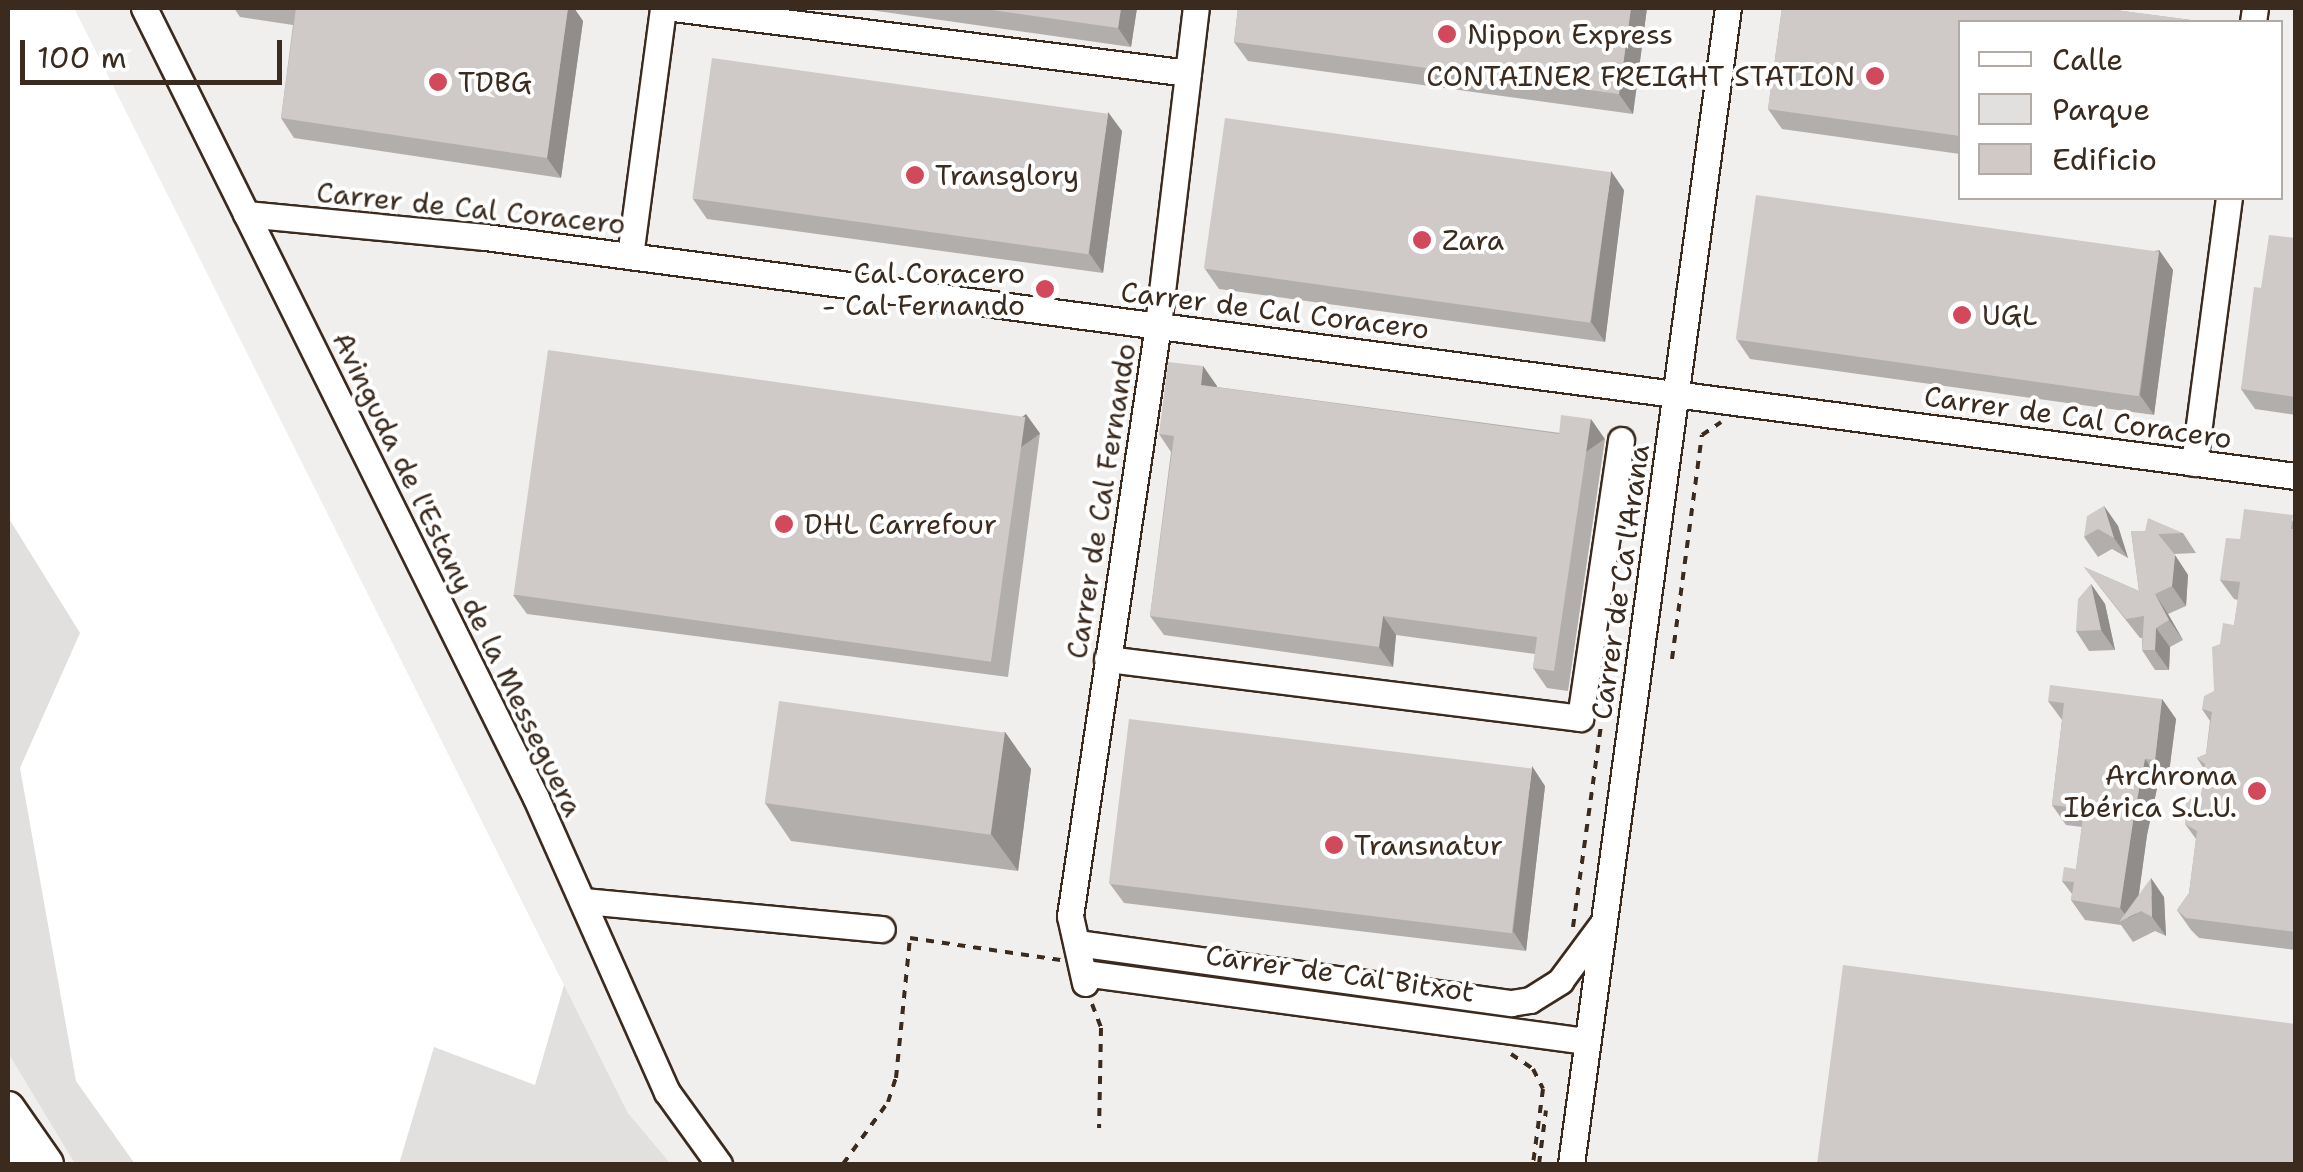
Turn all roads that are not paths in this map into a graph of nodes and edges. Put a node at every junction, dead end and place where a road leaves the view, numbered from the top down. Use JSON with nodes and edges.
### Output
{"nodes":[{"id":1,"x":144,"y":8,"type":"edge"},
{"id":2,"x":663,"y":8,"type":"edge"},
{"id":3,"x":673,"y":8,"type":"edge"},
{"id":4,"x":1196,"y":8,"type":"edge"},
{"id":5,"x":1728,"y":8,"type":"edge"},
{"id":6,"x":1188,"y":73,"type":"junction"},
{"id":7,"x":2230,"y":200,"type":"edge"},
{"id":8,"x":246,"y":214,"type":"junction"},
{"id":9,"x":630,"y":256,"type":"junction"},
{"id":10,"x":1158,"y":325,"type":"junction"},
{"id":11,"x":1676,"y":392,"type":"junction"},
{"id":12,"x":1621,"y":440,"type":"dead end"},
{"id":13,"x":2194,"y":463,"type":"junction"},
{"id":14,"x":2296,"y":476,"type":"edge"},
{"id":15,"x":1107,"y":659,"type":"junction"},
{"id":16,"x":585,"y":901,"type":"junction"},
{"id":17,"x":1602,"y":924,"type":"junction"},
{"id":18,"x":882,"y":929,"type":"dead end"},
{"id":19,"x":1082,"y":966,"type":"junction"},
{"id":20,"x":1587,"y":1033,"type":"junction"},
{"id":21,"x":8,"y":1108,"type":"edge"},
{"id":22,"x":8,"y":1148,"type":"edge"},
{"id":23,"x":19,"y":1164,"type":"edge"},
{"id":24,"x":47,"y":1164,"type":"edge"},
{"id":25,"x":719,"y":1164,"type":"edge"},
{"id":26,"x":1571,"y":1164,"type":"edge"}],
"edges":[{"from":1,"to":8,"type":"street","name":"Avinguda de l'Estany de la Messeguera"},
{"from":2,"to":9,"type":"street"},
{"from":3,"to":6,"type":"street"},
{"from":4,"to":6,"type":"street","name":"Carrer de Cal Fernando"},
{"from":5,"to":11,"type":"street","name":"Carrer de Ca l'Arana"},
{"from":6,"to":10,"type":"street","name":"Carrer de Cal Fernando"},
{"from":7,"to":13,"type":"street"},
{"from":8,"to":9,"type":"street","name":"Carrer de Cal Coracero"},
{"from":8,"to":16,"type":"street","name":"Avinguda de l'Estany de la Messeguera"},
{"from":9,"to":10,"type":"street","name":"Carrer de Cal Coracero"},
{"from":10,"to":11,"type":"street","name":"Carrer de Cal Coracero"},
{"from":10,"to":15,"type":"street","name":"Carrer de Cal Fernando"},
{"from":11,"to":13,"type":"street","name":"Carrer de Cal Coracero"},
{"from":11,"to":17,"type":"street","name":"Carrer de Ca l'Arana"},
{"from":12,"to":15,"type":"street"},
{"from":13,"to":14,"type":"street","name":"Carrer de Cal Coracero"},
{"from":15,"to":19,"type":"street","name":"Carrer de Cal Fernando"},
{"from":16,"to":18,"type":"street"},
{"from":16,"to":25,"type":"street","name":"Avinguda de l'Estany de la Messeguera"},
{"from":17,"to":19,"type":"street"},
{"from":17,"to":20,"type":"street","name":"Carrer de Ca l'Arana"},
{"from":19,"to":20,"type":"street","name":"Carrer de Cal Bitxot"},
{"from":20,"to":26,"type":"street","name":"Carrer de Ca l'Arana"},
{"from":21,"to":24,"type":"main road"},
{"from":22,"to":23,"type":"main road"}]}
